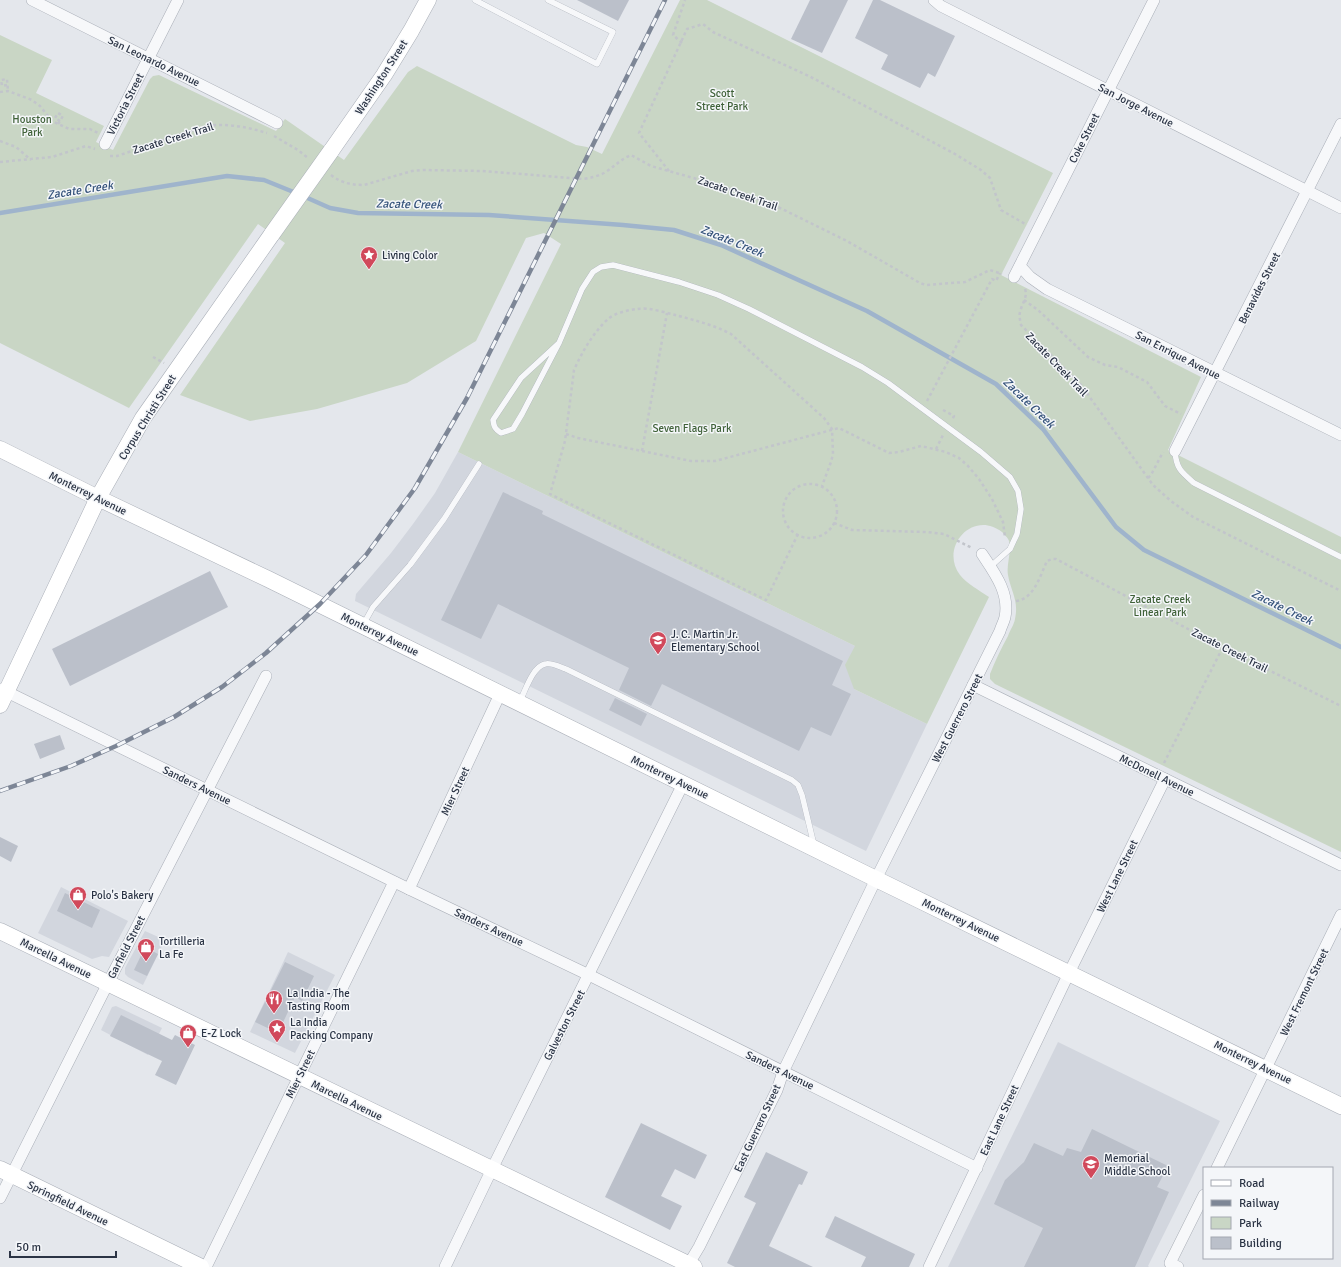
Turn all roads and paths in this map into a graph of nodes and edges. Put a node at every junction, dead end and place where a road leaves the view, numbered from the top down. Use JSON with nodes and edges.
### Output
{"nodes":[{"id":1,"x":32,"y":0,"type":"edge"},
{"id":2,"x":178,"y":0,"type":"edge"},
{"id":3,"x":428,"y":0,"type":"edge"},
{"id":4,"x":475,"y":0,"type":"edge"},
{"id":5,"x":548,"y":0,"type":"edge"},
{"id":6,"x":685,"y":0,"type":"edge"},
{"id":7,"x":934,"y":0,"type":"edge"},
{"id":8,"x":1154,"y":0,"type":"edge"},
{"id":9,"x":682,"y":43,"type":"junction"},
{"id":10,"x":148,"y":58,"type":"junction"},
{"id":11,"x":8,"y":85,"type":"dead end"},
{"id":12,"x":8,"y":91,"type":"junction"},
{"id":13,"x":1108,"y":91,"type":"junction"},
{"id":14,"x":0,"y":92,"type":"edge"},
{"id":15,"x":60,"y":121,"type":"dead end"},
{"id":16,"x":277,"y":123,"type":"dead end"},
{"id":17,"x":58,"y":124,"type":"junction"},
{"id":18,"x":1341,"y":124,"type":"edge"},
{"id":19,"x":0,"y":141,"type":"edge"},
{"id":20,"x":93,"y":142,"type":"dead end"},
{"id":21,"x":100,"y":144,"type":"junction"},
{"id":22,"x":91,"y":147,"type":"junction"},
{"id":23,"x":331,"y":151,"type":"joint"},
{"id":24,"x":39,"y":155,"type":"dead end"},
{"id":25,"x":108,"y":155,"type":"dead end"},
{"id":26,"x":40,"y":159,"type":"junction"},
{"id":27,"x":31,"y":160,"type":"junction"},
{"id":28,"x":310,"y":160,"type":"dead end"},
{"id":29,"x":0,"y":162,"type":"edge"},
{"id":30,"x":669,"y":171,"type":"junction"},
{"id":31,"x":327,"y":173,"type":"dead end"},
{"id":32,"x":1308,"y":191,"type":"junction"},
{"id":33,"x":1341,"y":208,"type":"edge"},
{"id":34,"x":1027,"y":225,"type":"dead end"},
{"id":35,"x":1020,"y":266,"type":"junction"},
{"id":36,"x":1000,"y":273,"type":"junction"},
{"id":37,"x":1014,"y":279,"type":"junction"},
{"id":38,"x":1024,"y":300,"type":"junction"},
{"id":39,"x":667,"y":313,"type":"junction"},
{"id":40,"x":559,"y":343,"type":"junction"},
{"id":41,"x":153,"y":357,"type":"dead end"},
{"id":42,"x":164,"y":362,"type":"dead end"},
{"id":43,"x":1215,"y":374,"type":"junction"},
{"id":44,"x":926,"y":401,"type":"dead end"},
{"id":45,"x":1181,"y":415,"type":"dead end"},
{"id":46,"x":832,"y":429,"type":"junction"},
{"id":47,"x":566,"y":434,"type":"junction"},
{"id":48,"x":1341,"y":435,"type":"edge"},
{"id":49,"x":0,"y":449,"type":"edge"},
{"id":50,"x":1170,"y":450,"type":"junction"},
{"id":51,"x":642,"y":451,"type":"junction"},
{"id":52,"x":479,"y":464,"type":"dead end"},
{"id":53,"x":1148,"y":478,"type":"junction"},
{"id":54,"x":822,"y":486,"type":"junction"},
{"id":55,"x":98,"y":498,"type":"junction"},
{"id":56,"x":834,"y":523,"type":"junction"},
{"id":57,"x":798,"y":534,"type":"junction"},
{"id":58,"x":1005,"y":540,"type":"dead end"},
{"id":59,"x":960,"y":541,"type":"dead end"},
{"id":60,"x":982,"y":554,"type":"dead end"},
{"id":61,"x":1341,"y":557,"type":"edge"},
{"id":62,"x":991,"y":566,"type":"junction"},
{"id":63,"x":1341,"y":591,"type":"edge"},
{"id":64,"x":1006,"y":602,"type":"junction"},
{"id":65,"x":363,"y":625,"type":"junction"},
{"id":66,"x":1223,"y":647,"type":"junction"},
{"id":67,"x":266,"y":676,"type":"dead end"},
{"id":68,"x":973,"y":684,"type":"junction"},
{"id":69,"x":500,"y":694,"type":"junction"},
{"id":70,"x":2,"y":695,"type":"edge"},
{"id":71,"x":519,"y":703,"type":"junction"},
{"id":72,"x":1341,"y":706,"type":"edge"},
{"id":73,"x":1164,"y":763,"type":"dead end"},
{"id":74,"x":1165,"y":779,"type":"junction"},
{"id":75,"x":683,"y":784,"type":"junction"},
{"id":76,"x":208,"y":790,"type":"junction"},
{"id":77,"x":815,"y":849,"type":"junction"},
{"id":78,"x":1341,"y":865,"type":"edge"},
{"id":79,"x":876,"y":879,"type":"junction"},
{"id":80,"x":394,"y":882,"type":"junction"},
{"id":81,"x":408,"y":889,"type":"junction"},
{"id":82,"x":1341,"y":915,"type":"edge"},
{"id":83,"x":0,"y":931,"type":"edge"},
{"id":84,"x":1070,"y":973,"type":"junction"},
{"id":85,"x":589,"y":975,"type":"junction"},
{"id":86,"x":108,"y":983,"type":"junction"},
{"id":87,"x":1266,"y":1069,"type":"junction"},
{"id":88,"x":783,"y":1072,"type":"junction"},
{"id":89,"x":299,"y":1076,"type":"junction"},
{"id":90,"x":1341,"y":1106,"type":"edge"},
{"id":91,"x":1217,"y":1167,"type":"edge"},
{"id":92,"x":977,"y":1168,"type":"junction"},
{"id":93,"x":492,"y":1169,"type":"junction"},
{"id":94,"x":6,"y":1172,"type":"edge"},
{"id":95,"x":1203,"y":1197,"type":"edge"},
{"id":96,"x":0,"y":1198,"type":"edge"},
{"id":97,"x":1174,"y":1265,"type":"edge"},
{"id":98,"x":690,"y":1266,"type":"edge"},
{"id":99,"x":201,"y":1267,"type":"edge"},
{"id":100,"x":206,"y":1267,"type":"edge"},
{"id":101,"x":445,"y":1267,"type":"edge"},
{"id":102,"x":929,"y":1267,"type":"edge"}],
"edges":[{"from":1,"to":10,"type":"street","name":"San Leonardo Avenue"},
{"from":2,"to":10,"type":"street","name":"Victoria Street"},
{"from":3,"to":23,"type":"street","name":"Washington Street"},
{"from":4,"to":5,"type":"lane"},
{"from":6,"to":9,"type":"path"},
{"from":7,"to":13,"type":"street","name":"San Jorge Avenue"},
{"from":8,"to":13,"type":"street","name":"Coke Street"},
{"from":9,"to":30,"type":"path"},
{"from":9,"to":34,"type":"path"},
{"from":10,"to":16,"type":"street","name":"San Leonardo Avenue"},
{"from":10,"to":21,"type":"street","name":"Victoria Street"},
{"from":11,"to":12,"type":"path"},
{"from":12,"to":14,"type":"path"},
{"from":12,"to":17,"type":"path"},
{"from":13,"to":32,"type":"street","name":"San Jorge Avenue"},
{"from":13,"to":35,"type":"street","name":"Coke Street"},
{"from":15,"to":17,"type":"path"},
{"from":17,"to":21,"type":"path"},
{"from":18,"to":32,"type":"street","name":"Benavides Street"},
{"from":19,"to":27,"type":"path"},
{"from":20,"to":22,"type":"path"},
{"from":21,"to":22,"type":"path"},
{"from":22,"to":26,"type":"path"},
{"from":23,"to":55,"type":"street","name":"Corpus Christi Street","bridge":true},
{"from":24,"to":26,"type":"path"},
{"from":25,"to":28,"type":"path","name":"Zacate Creek Trail"},
{"from":26,"to":27,"type":"path"},
{"from":27,"to":29,"type":"path"},
{"from":30,"to":31,"type":"path","name":"Zacate Creek Trail"},
{"from":30,"to":36,"type":"path","name":"Zacate Creek Trail"},
{"from":32,"to":33,"type":"street","name":"San Jorge Avenue"},
{"from":32,"to":43,"type":"street","name":"Benavides Street"},
{"from":35,"to":37,"type":"street","name":"Coke Street"},
{"from":35,"to":43,"type":"street","name":"San Enrique Avenue"},
{"from":36,"to":37,"type":"path"},
{"from":36,"to":44,"type":"path"},
{"from":37,"to":38,"type":"path","name":"Zacate Creek Trail"},
{"from":38,"to":45,"type":"path"},
{"from":38,"to":53,"type":"path","name":"Zacate Creek Trail"},
{"from":39,"to":46,"type":"path"},
{"from":39,"to":47,"type":"path"},
{"from":39,"to":51,"type":"path"},
{"from":40,"to":40,"type":"lane"},
{"from":40,"to":62,"type":"lane"},
{"from":41,"to":42,"type":"path"},
{"from":43,"to":48,"type":"street","name":"San Enrique Avenue"},
{"from":43,"to":50,"type":"street","name":"Benavides Street"},
{"from":46,"to":51,"type":"path"},
{"from":46,"to":54,"type":"path"},
{"from":46,"to":58,"type":"path"},
{"from":47,"to":51,"type":"path"},
{"from":47,"to":57,"type":"path"},
{"from":49,"to":55,"type":"street","name":"Monterrey Avenue"},
{"from":50,"to":53,"type":"path"},
{"from":50,"to":61,"type":"lane"},
{"from":52,"to":65,"type":"lane"},
{"from":53,"to":63,"type":"path","name":"Zacate Creek Trail"},
{"from":54,"to":56,"type":"path"},
{"from":54,"to":57,"type":"path"},
{"from":55,"to":65,"type":"street","name":"Monterrey Avenue"},
{"from":55,"to":70,"type":"street","name":"Corpus Christi Street"},
{"from":56,"to":57,"type":"path"},
{"from":56,"to":59,"type":"path"},
{"from":60,"to":62,"type":"street","name":"West Guerrero Street"},
{"from":62,"to":64,"type":"street","name":"West Guerrero Street"},
{"from":64,"to":66,"type":"path","name":"Zacate Creek Trail"},
{"from":64,"to":68,"type":"street","name":"West Guerrero Street"},
{"from":65,"to":69,"type":"street","name":"Monterrey Avenue"},
{"from":66,"to":72,"type":"path","name":"Zacate Creek Trail"},
{"from":66,"to":73,"type":"path"},
{"from":67,"to":76,"type":"street","name":"Garfield Street"},
{"from":68,"to":74,"type":"street","name":"McDonell Avenue"},
{"from":68,"to":79,"type":"street","name":"West Guerrero Street"},
{"from":69,"to":71,"type":"street","name":"Monterrey Avenue"},
{"from":69,"to":81,"type":"street","name":"Mier Street"},
{"from":70,"to":76,"type":"street","name":"Sanders Avenue"},
{"from":71,"to":75,"type":"street","name":"Monterrey Avenue"},
{"from":71,"to":77,"type":"lane"},
{"from":74,"to":78,"type":"street","name":"McDonell Avenue"},
{"from":74,"to":84,"type":"street","name":"West Lane Street"},
{"from":75,"to":77,"type":"street","name":"Monterrey Avenue"},
{"from":75,"to":85,"type":"street","name":"Galveston Street"},
{"from":76,"to":80,"type":"street","name":"Sanders Avenue"},
{"from":76,"to":86,"type":"street","name":"Garfield Street"},
{"from":77,"to":79,"type":"street","name":"Monterrey Avenue"},
{"from":79,"to":84,"type":"street","name":"Monterrey Avenue"},
{"from":79,"to":88,"type":"street","name":"East Guerrero Street"},
{"from":80,"to":81,"type":"street","name":"Sanders Avenue"},
{"from":80,"to":89,"type":"street","name":"Mier Street"},
{"from":81,"to":85,"type":"street","name":"Sanders Avenue"},
{"from":82,"to":87,"type":"street","name":"West Fremont Street"},
{"from":83,"to":86,"type":"street","name":"Marcella Avenue"},
{"from":84,"to":87,"type":"street","name":"Monterrey Avenue"},
{"from":84,"to":92,"type":"street","name":"East Lane Street"},
{"from":85,"to":88,"type":"street","name":"Sanders Avenue"},
{"from":85,"to":93,"type":"street","name":"Galveston Street"},
{"from":86,"to":89,"type":"street","name":"Marcella Avenue"},
{"from":86,"to":94,"type":"street","name":"Garfield Street"},
{"from":87,"to":90,"type":"street","name":"Monterrey Avenue"},
{"from":87,"to":91,"type":"street","name":"West Fremont Street"},
{"from":88,"to":92,"type":"street","name":"Sanders Avenue"},
{"from":88,"to":98,"type":"street","name":"East Guerrero Street"},
{"from":89,"to":93,"type":"street","name":"Marcella Avenue"},
{"from":89,"to":100,"type":"street","name":"Mier Street"},
{"from":92,"to":102,"type":"street","name":"East Lane Street"},
{"from":93,"to":98,"type":"street","name":"Marcella Avenue"},
{"from":93,"to":101,"type":"street","name":"Galveston Street"},
{"from":94,"to":96,"type":"street","name":"Garfield Street"},
{"from":94,"to":99,"type":"street","name":"Springfield Avenue"},
{"from":95,"to":97,"type":"street"}]}
